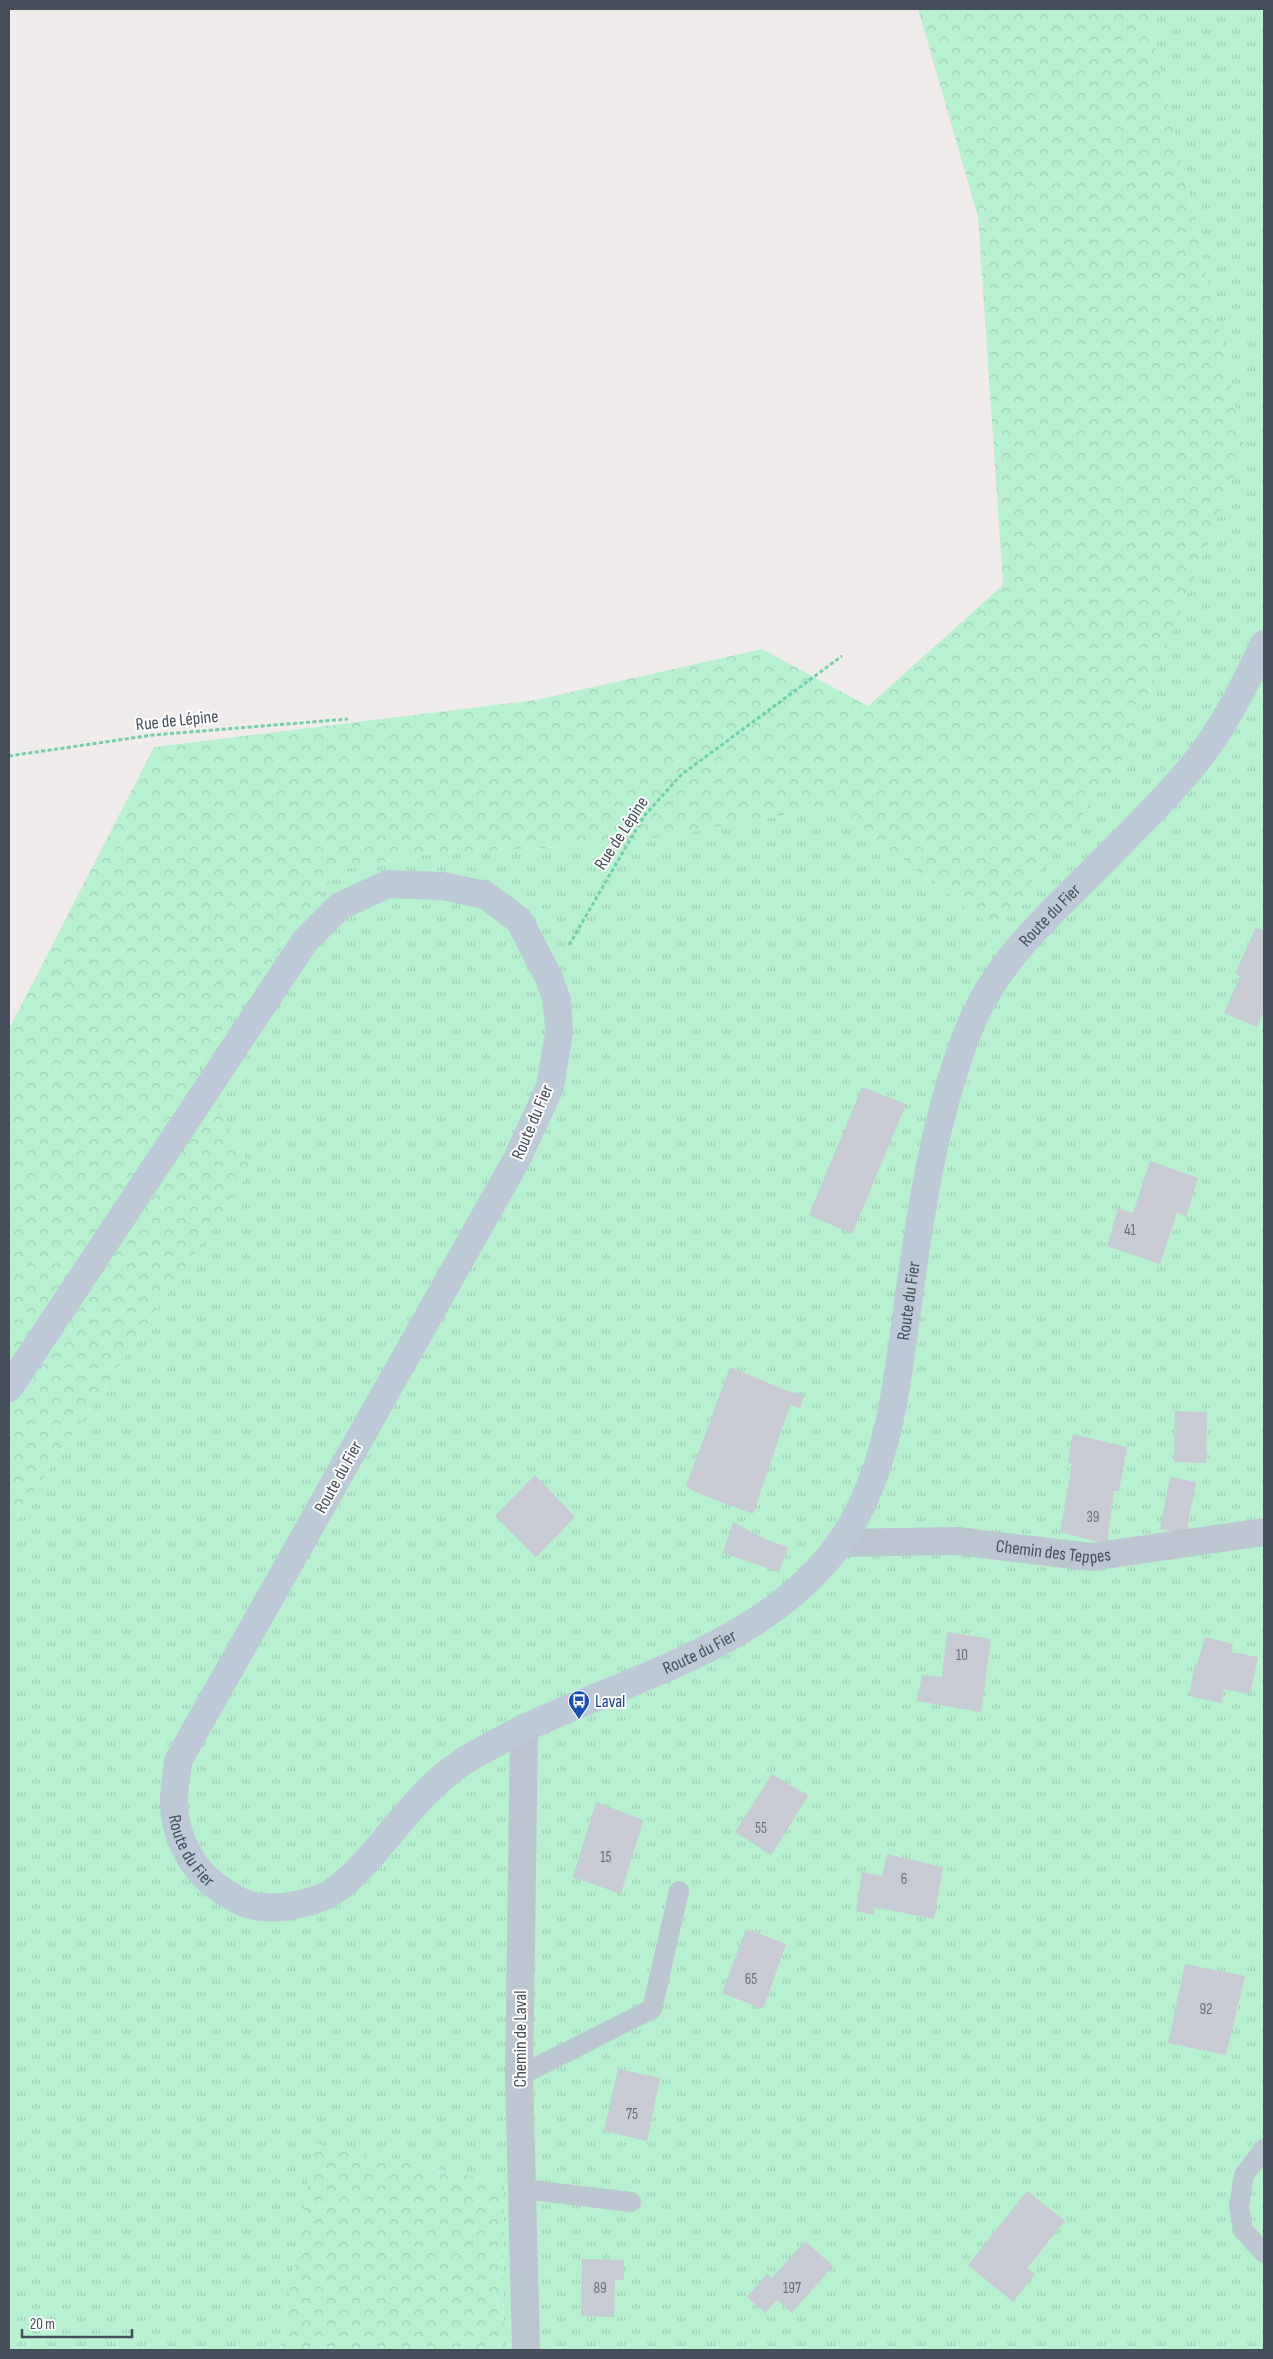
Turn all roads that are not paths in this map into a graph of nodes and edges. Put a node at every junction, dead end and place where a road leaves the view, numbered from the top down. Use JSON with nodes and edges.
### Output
{"nodes":[{"id":1,"x":1264,"y":644,"type":"edge"},
{"id":2,"x":9,"y":1388,"type":"edge"},
{"id":3,"x":1264,"y":1532,"type":"edge"},
{"id":4,"x":840,"y":1543,"type":"junction"},
{"id":5,"x":524,"y":1728,"type":"junction"},
{"id":6,"x":679,"y":1891,"type":"dead end"},
{"id":7,"x":520,"y":2076,"type":"junction"},
{"id":8,"x":1264,"y":2149,"type":"edge"},
{"id":9,"x":523,"y":2189,"type":"junction"},
{"id":10,"x":631,"y":2202,"type":"dead end"},
{"id":11,"x":1264,"y":2253,"type":"edge"},
{"id":12,"x":526,"y":2350,"type":"edge"}],
"edges":[{"from":1,"to":4,"type":"main road","name":"Route du Fier"},
{"from":2,"to":5,"type":"main road","name":"Route du Fier"},
{"from":3,"to":4,"type":"street","name":"Chemin des Teppes"},
{"from":4,"to":5,"type":"main road","name":"Route du Fier"},
{"from":5,"to":7,"type":"street","name":"Chemin de Laval"},
{"from":6,"to":7,"type":"lane"},
{"from":7,"to":9,"type":"street","name":"Chemin de Laval"},
{"from":8,"to":11,"type":"lane"},
{"from":9,"to":10,"type":"lane"},
{"from":9,"to":12,"type":"street","name":"Chemin de Laval"}]}
